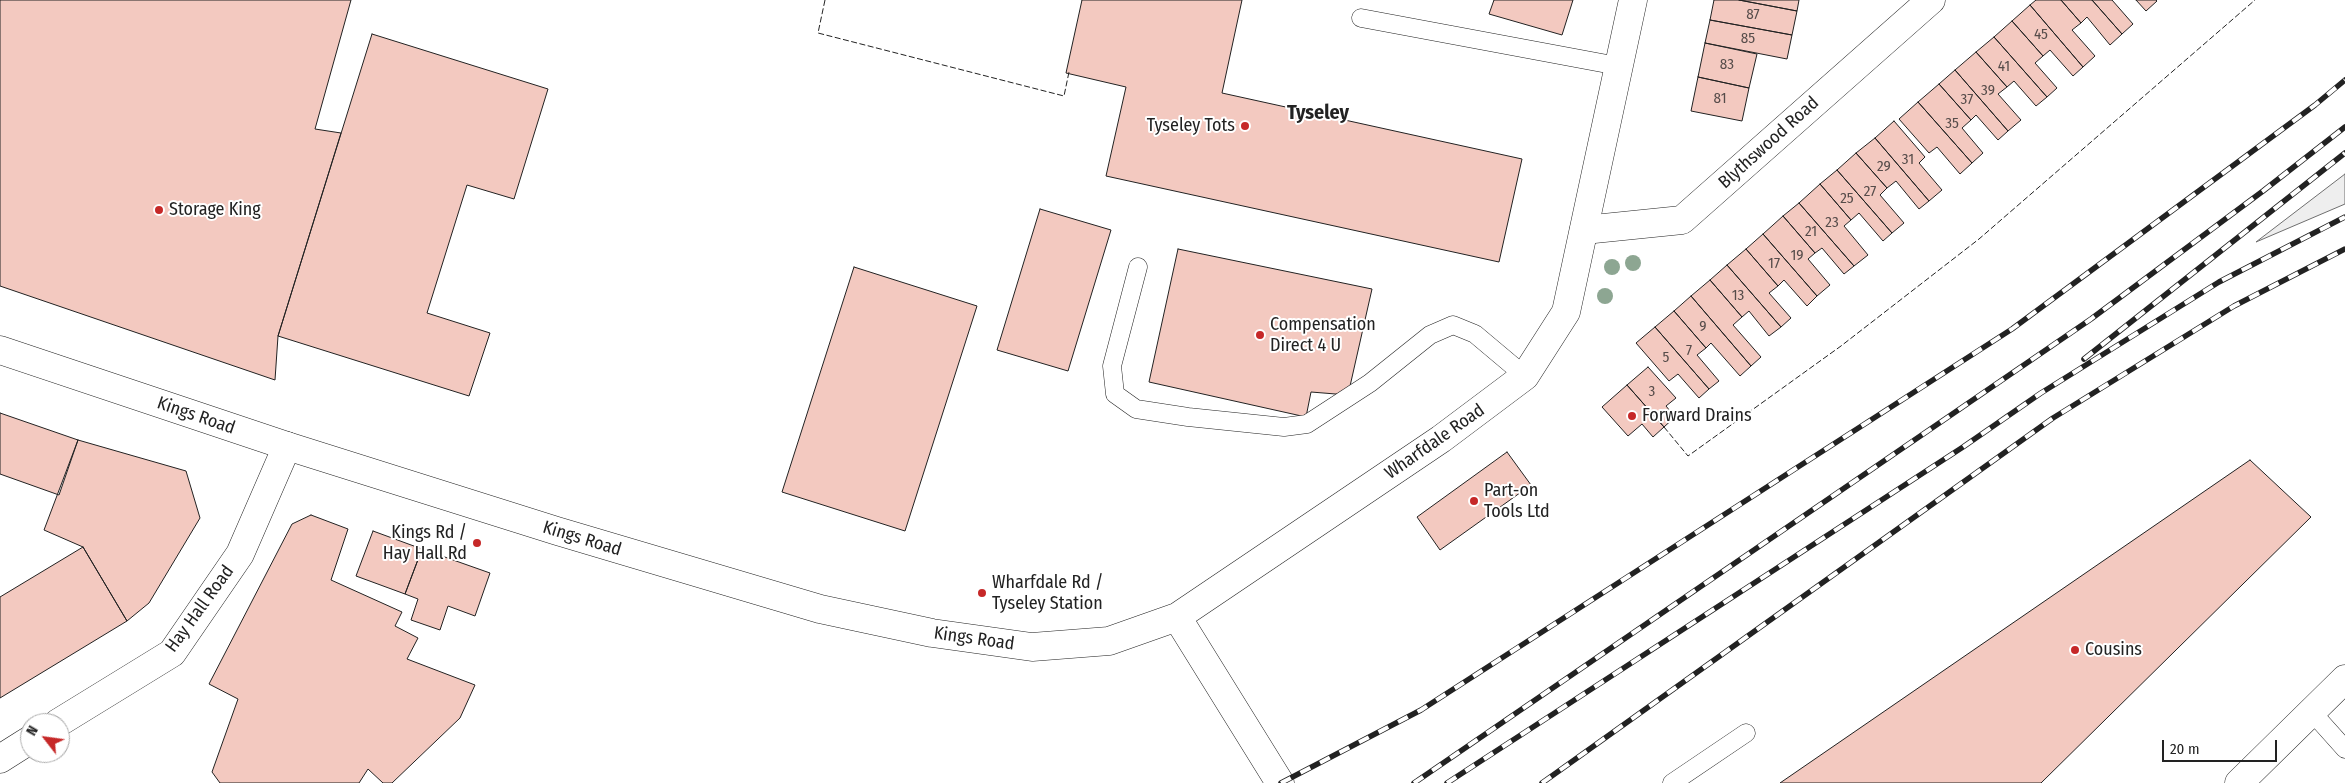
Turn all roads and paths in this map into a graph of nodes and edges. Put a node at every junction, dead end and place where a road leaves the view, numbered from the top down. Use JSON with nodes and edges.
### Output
{"nodes":[{"id":1,"x":1632,"y":0,"type":"edge"},
{"id":2,"x":1931,"y":0,"type":"edge"},
{"id":3,"x":1361,"y":18,"type":"dead end"},
{"id":4,"x":1618,"y":66,"type":"junction"},
{"id":5,"x":1584,"y":230,"type":"junction"},
{"id":6,"x":1138,"y":267,"type":"dead end"},
{"id":7,"x":0,"y":350,"type":"edge"},
{"id":8,"x":1525,"y":376,"type":"junction"},
{"id":9,"x":287,"y":446,"type":"junction"},
{"id":10,"x":1177,"y":617,"type":"junction"},
{"id":11,"x":2345,"y":678,"type":"edge"},
{"id":12,"x":2311,"y":711,"type":"junction"},
{"id":13,"x":70,"y":716,"type":"edge"},
{"id":14,"x":1746,"y":733,"type":"dead end"},
{"id":15,"x":20,"y":746,"type":"edge"},
{"id":16,"x":2345,"y":749,"type":"edge"},
{"id":17,"x":0,"y":759,"type":"edge"},
{"id":18,"x":1280,"y":783,"type":"edge"},
{"id":19,"x":1672,"y":783,"type":"edge"},
{"id":20,"x":2238,"y":783,"type":"edge"}],
"edges":[{"from":1,"to":4,"type":"main road","name":"Wharfdale Road"},
{"from":2,"to":5,"type":"main road","name":"Blythswood Road"},
{"from":3,"to":4,"type":"lane"},
{"from":4,"to":5,"type":"main road","name":"Wharfdale Road"},
{"from":5,"to":8,"type":"main road","name":"Wharfdale Road"},
{"from":6,"to":8,"type":"lane"},
{"from":7,"to":9,"type":"main road","name":"Kings Road"},
{"from":8,"to":10,"type":"main road","name":"Wharfdale Road"},
{"from":9,"to":10,"type":"main road","name":"Kings Road"},
{"from":9,"to":13,"type":"main road","name":"Hay Hall Road"},
{"from":10,"to":18,"type":"main road"},
{"from":11,"to":12,"type":"main road"},
{"from":12,"to":16,"type":"lane"},
{"from":12,"to":20,"type":"main road"},
{"from":14,"to":19,"type":"lane"},
{"from":15,"to":17,"type":"main road"}]}
